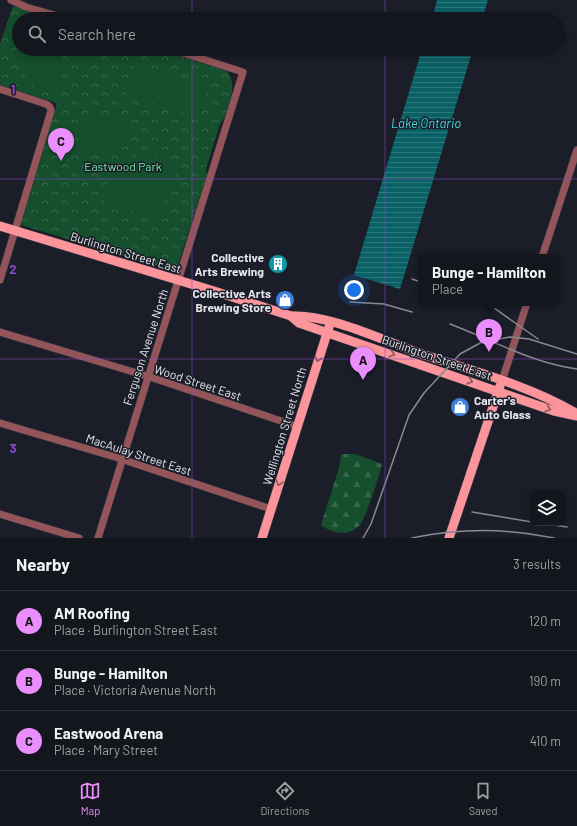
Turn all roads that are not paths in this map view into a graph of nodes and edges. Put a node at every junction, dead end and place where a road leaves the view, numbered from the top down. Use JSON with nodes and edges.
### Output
{"nodes":[{"id":1,"x":14,"y":2,"type":"edge"},
{"id":2,"x":46,"y":12,"type":"edge"},
{"id":3,"x":193,"y":56,"type":"edge"},
{"id":4,"x":0,"y":89,"type":"edge"},
{"id":5,"x":577,"y":150,"type":"edge"},
{"id":6,"x":0,"y":226,"type":"edge"},
{"id":7,"x":15,"y":231,"type":"junction"},
{"id":8,"x":543,"y":254,"type":"edge"},
{"id":9,"x":178,"y":279,"type":"junction"},
{"id":10,"x":0,"y":280,"type":"edge"},
{"id":11,"x":526,"y":306,"type":"edge"},
{"id":12,"x":291,"y":316,"type":"junction"},
{"id":13,"x":330,"y":322,"type":"junction"},
{"id":14,"x":0,"y":332,"type":"edge"},
{"id":15,"x":328,"y":332,"type":"junction"},
{"id":16,"x":147,"y":376,"type":"junction"},
{"id":17,"x":502,"y":381,"type":"junction"},
{"id":18,"x":498,"y":391,"type":"junction"},
{"id":19,"x":577,"y":415,"type":"edge"},
{"id":20,"x":0,"y":423,"type":"edge"},
{"id":21,"x":296,"y":426,"type":"junction"},
{"id":22,"x":121,"y":460,"type":"junction"},
{"id":23,"x":271,"y":509,"type":"junction"},
{"id":24,"x":0,"y":514,"type":"edge"},
{"id":25,"x":79,"y":538,"type":"edge"},
{"id":26,"x":98,"y":538,"type":"edge"},
{"id":27,"x":262,"y":538,"type":"edge"},
{"id":28,"x":449,"y":538,"type":"edge"}],
"edges":[{"from":1,"to":2,"type":"street"},
{"from":3,"to":9,"type":"street","name":"Ferguson Avenue North"},
{"from":4,"to":7,"type":"street"},
{"from":5,"to":8,"type":"street"},
{"from":6,"to":7,"type":"main road","name":"Burlington Street East"},
{"from":7,"to":9,"type":"main road","name":"Burlington Street East"},
{"from":7,"to":10,"type":"street"},
{"from":9,"to":12,"type":"main road","name":"Burlington Street East"},
{"from":9,"to":16,"type":"street","name":"Ferguson Avenue North"},
{"from":11,"to":17,"type":"street"},
{"from":12,"to":13,"type":"main road","name":"Burlington Street East"},
{"from":12,"to":15,"type":"main road","name":"Burlington Street East"},
{"from":13,"to":15,"type":"main road","name":"Wellington Street North"},
{"from":13,"to":17,"type":"main road","name":"Burlington Street East"},
{"from":14,"to":16,"type":"street","name":"Wood Street East"},
{"from":15,"to":18,"type":"main road","name":"Burlington Street East","one_way":true},
{"from":15,"to":21,"type":"main road","name":"Wellington Street North","one_way":true},
{"from":16,"to":21,"type":"street","name":"Wood Street East"},
{"from":16,"to":22,"type":"street","name":"Ferguson Avenue North"},
{"from":17,"to":18,"type":"main road"},
{"from":17,"to":19,"type":"main road","name":"Burlington Street East"},
{"from":18,"to":19,"type":"main road","name":"Burlington Street East","one_way":true},
{"from":18,"to":28,"type":"main road"},
{"from":20,"to":22,"type":"street","name":"MacAulay Street East"},
{"from":21,"to":23,"type":"main road","name":"Wellington Street North","one_way":true},
{"from":22,"to":23,"type":"street","name":"MacAulay Street East"},
{"from":22,"to":26,"type":"street","name":"Ferguson Avenue North"},
{"from":23,"to":27,"type":"main road","name":"Wellington Street North"},
{"from":24,"to":25,"type":"street"}]}
